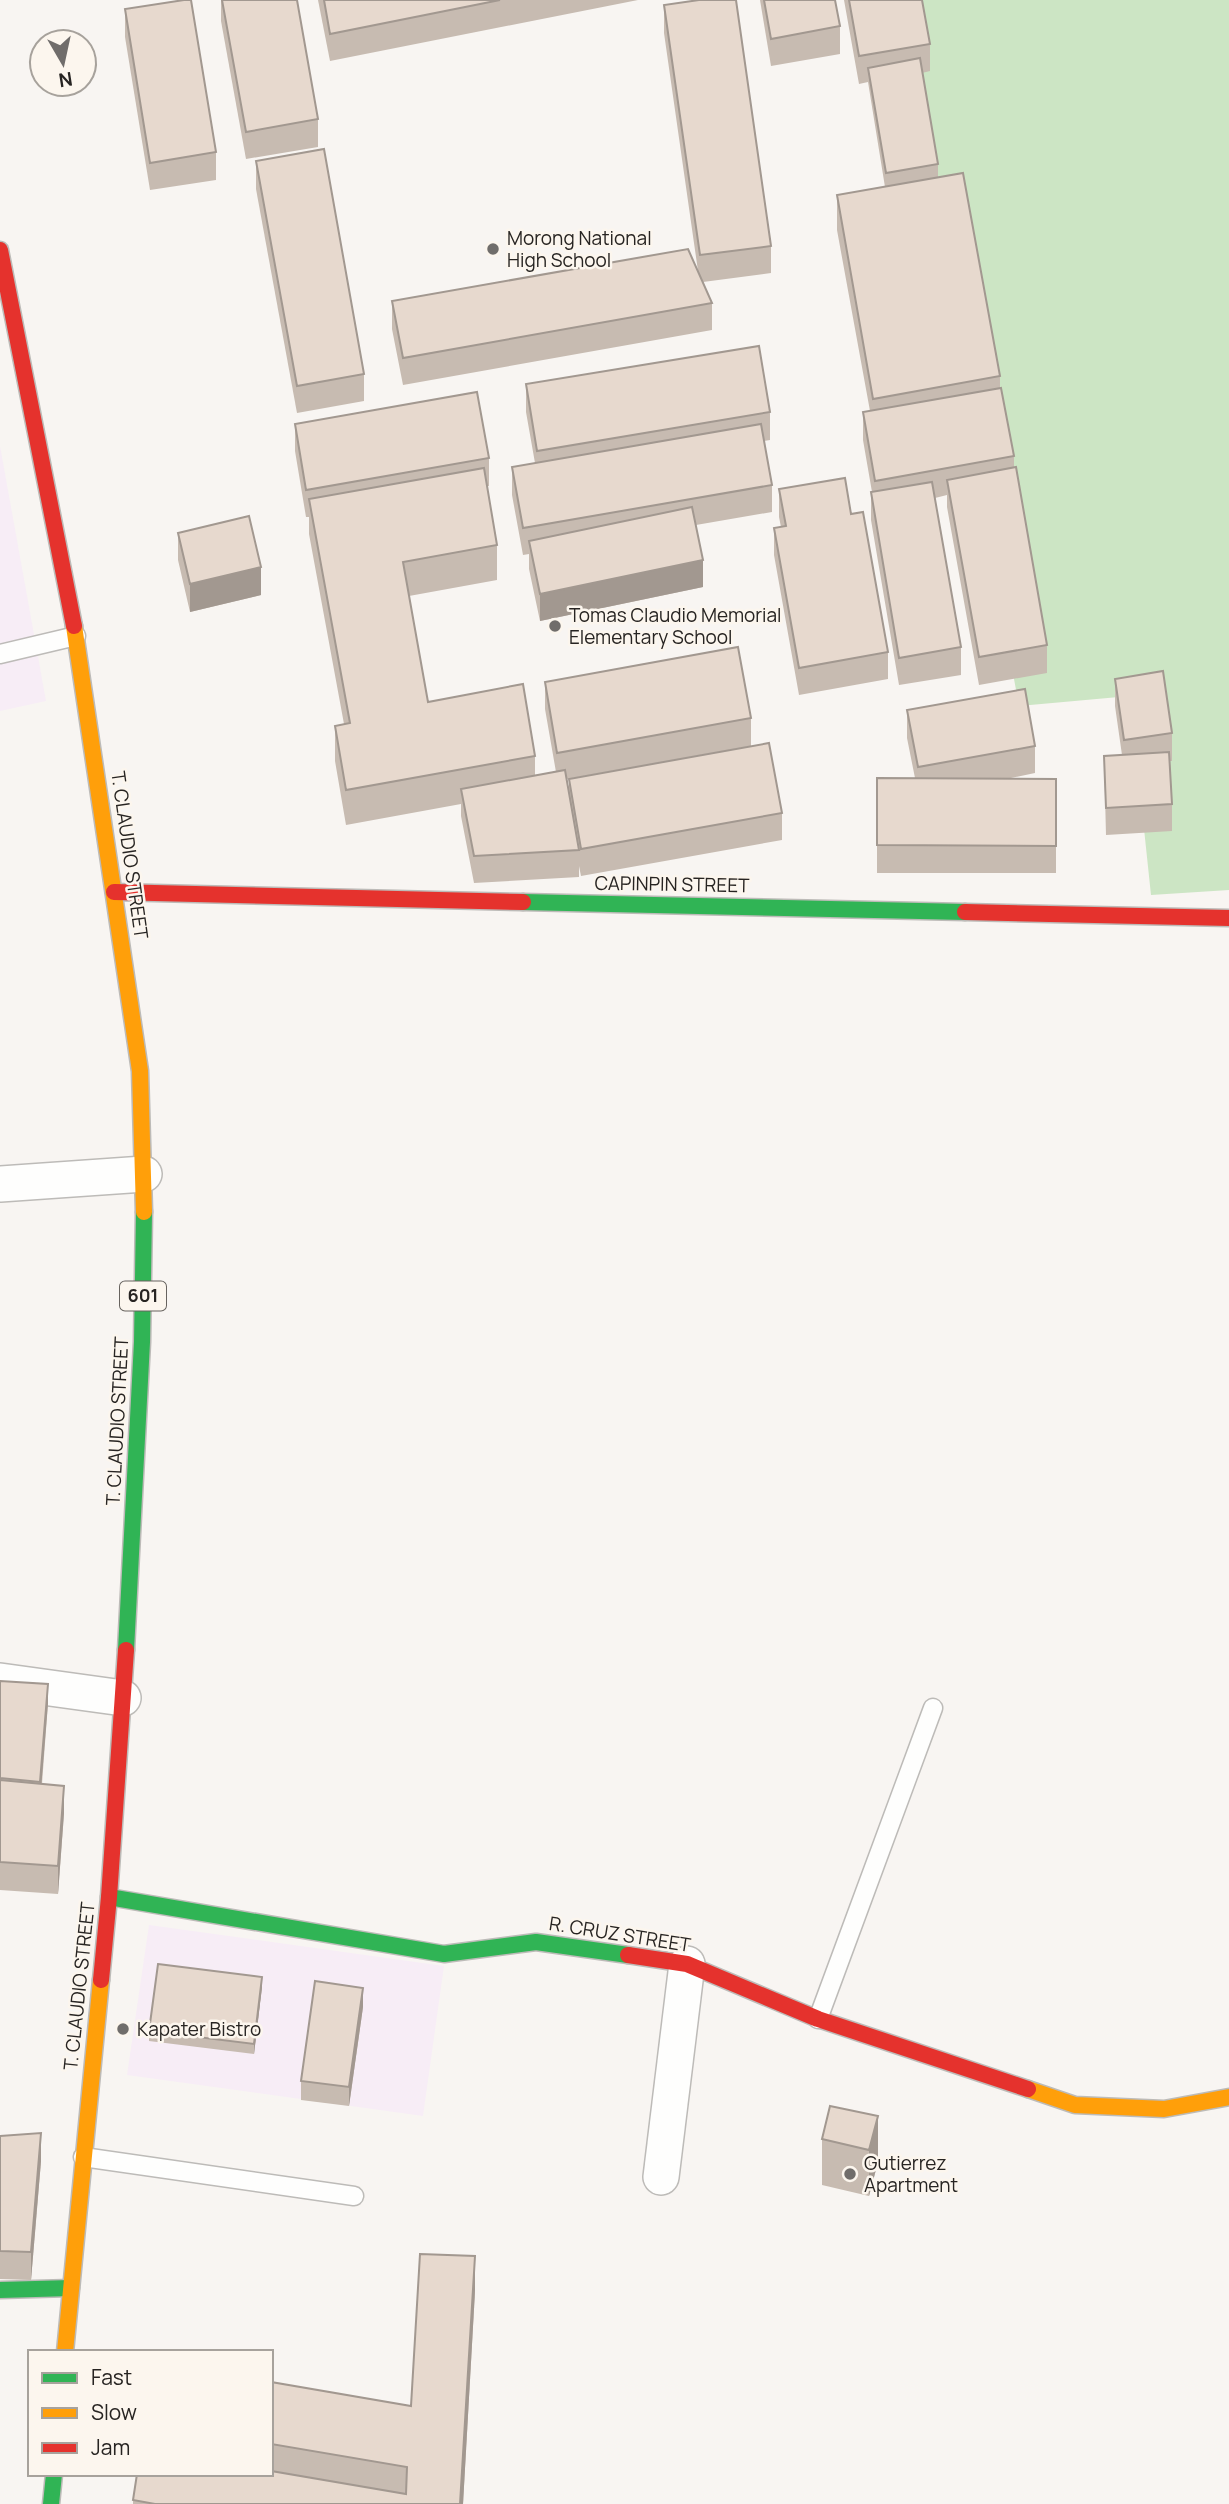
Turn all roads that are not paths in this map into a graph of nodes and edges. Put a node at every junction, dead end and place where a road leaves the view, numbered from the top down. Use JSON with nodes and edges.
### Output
{"nodes":[{"id":1,"x":1,"y":255,"type":"edge"},
{"id":2,"x":76,"y":636,"type":"junction"},
{"id":3,"x":0,"y":654,"type":"edge"},
{"id":4,"x":114,"y":892,"type":"junction"},
{"id":5,"x":1229,"y":918,"type":"edge"},
{"id":6,"x":144,"y":1174,"type":"junction"},
{"id":7,"x":0,"y":1184,"type":"edge"},
{"id":8,"x":0,"y":1681,"type":"edge"},
{"id":9,"x":123,"y":1698,"type":"junction"},
{"id":10,"x":933,"y":1708,"type":"dead end"},
{"id":11,"x":109,"y":1897,"type":"junction"},
{"id":12,"x":687,"y":1964,"type":"junction"},
{"id":13,"x":818,"y":2020,"type":"junction"},
{"id":14,"x":1229,"y":2097,"type":"edge"},
{"id":15,"x":83,"y":2157,"type":"junction"},
{"id":16,"x":661,"y":2177,"type":"dead end"},
{"id":17,"x":354,"y":2196,"type":"dead end"},
{"id":18,"x":71,"y":2288,"type":"junction"},
{"id":19,"x":0,"y":2290,"type":"edge"},
{"id":20,"x":65,"y":2350,"type":"edge"},
{"id":21,"x":54,"y":2476,"type":"edge"},
{"id":22,"x":51,"y":2504,"type":"edge"}],
"edges":[{"from":1,"to":2,"type":"street","name":"T. CLAUDIO STREET","number":"601"},
{"from":2,"to":3,"type":"lane"},
{"from":2,"to":4,"type":"street","name":"T. CLAUDIO STREET","number":"601"},
{"from":4,"to":5,"type":"street","name":"CAPINPIN STREET"},
{"from":4,"to":6,"type":"street","name":"T. CLAUDIO STREET","number":"601"},
{"from":6,"to":7,"type":"street"},
{"from":6,"to":9,"type":"street","name":"T. CLAUDIO STREET","number":"601"},
{"from":8,"to":9,"type":"street"},
{"from":9,"to":11,"type":"street","name":"T. CLAUDIO STREET","number":"601"},
{"from":10,"to":13,"type":"lane"},
{"from":11,"to":12,"type":"street","name":"R. CRUZ STREET"},
{"from":11,"to":15,"type":"street","name":"T. CLAUDIO STREET","number":"601"},
{"from":12,"to":13,"type":"street","name":"R. CRUZ STREET"},
{"from":12,"to":16,"type":"street"},
{"from":13,"to":14,"type":"street","name":"R. CRUZ STREET"},
{"from":15,"to":17,"type":"lane"},
{"from":15,"to":18,"type":"street","name":"T. CLAUDIO STREET","number":"601"},
{"from":18,"to":19,"type":"street"},
{"from":18,"to":20,"type":"street","name":"T. CLAUDIO STREET","number":"601"},
{"from":21,"to":22,"type":"street"}]}
